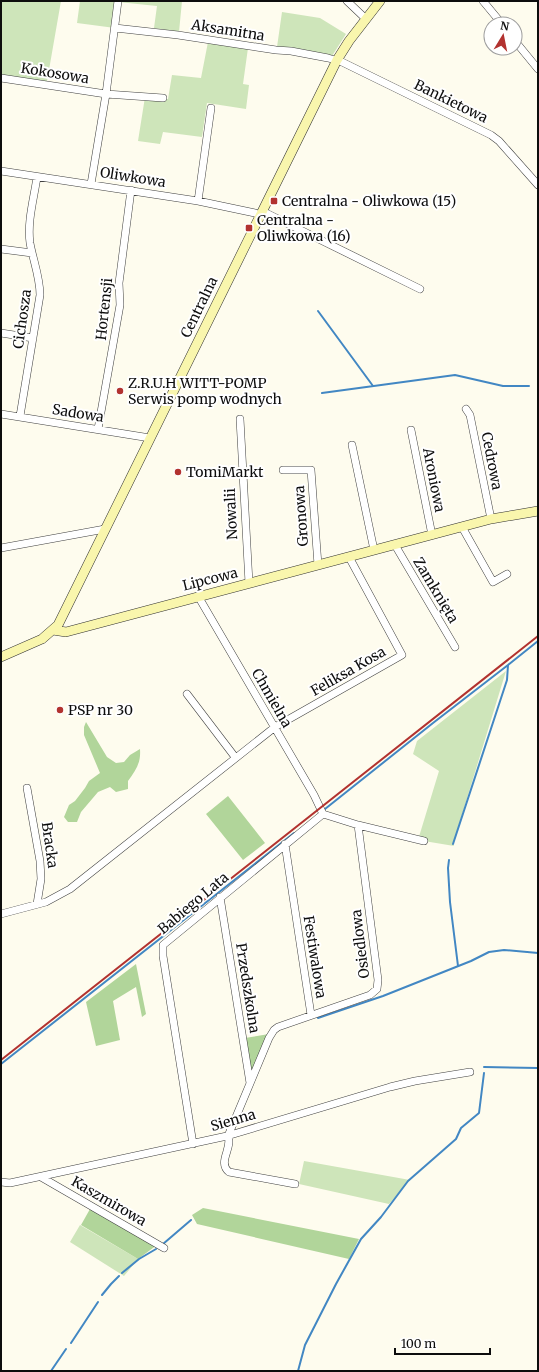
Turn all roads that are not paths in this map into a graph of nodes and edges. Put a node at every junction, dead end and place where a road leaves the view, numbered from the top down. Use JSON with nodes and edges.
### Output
{"nodes":[{"id":1,"x":118,"y":1,"type":"edge"},
{"id":2,"x":347,"y":1,"type":"edge"},
{"id":3,"x":380,"y":1,"type":"edge"},
{"id":4,"x":483,"y":1,"type":"edge"},
{"id":5,"x":495,"y":16,"type":"edge"},
{"id":6,"x":366,"y":19,"type":"junction"},
{"id":7,"x":115,"y":28,"type":"junction"},
{"id":8,"x":523,"y":50,"type":"edge"},
{"id":9,"x":337,"y":60,"type":"junction"},
{"id":10,"x":538,"y":69,"type":"edge"},
{"id":11,"x":1,"y":78,"type":"edge"},
{"id":12,"x":106,"y":94,"type":"junction"},
{"id":13,"x":163,"y":98,"type":"dead end"},
{"id":14,"x":211,"y":108,"type":"dead end"},
{"id":15,"x":1,"y":171,"type":"edge"},
{"id":16,"x":37,"y":177,"type":"junction"},
{"id":17,"x":90,"y":184,"type":"junction"},
{"id":18,"x":538,"y":185,"type":"edge"},
{"id":19,"x":131,"y":190,"type":"junction"},
{"id":20,"x":198,"y":200,"type":"junction"},
{"id":21,"x":261,"y":213,"type":"junction"},
{"id":22,"x":1,"y":249,"type":"edge"},
{"id":23,"x":32,"y":254,"type":"junction"},
{"id":24,"x":420,"y":289,"type":"dead end"},
{"id":25,"x":1,"y":332,"type":"edge"},
{"id":26,"x":33,"y":338,"type":"junction"},
{"id":27,"x":466,"y":408,"type":"dead end"},
{"id":28,"x":1,"y":414,"type":"edge"},
{"id":29,"x":20,"y":416,"type":"junction"},
{"id":30,"x":240,"y":419,"type":"dead end"},
{"id":31,"x":98,"y":429,"type":"junction"},
{"id":32,"x":411,"y":430,"type":"dead end"},
{"id":33,"x":150,"y":438,"type":"junction"},
{"id":34,"x":352,"y":445,"type":"dead end"},
{"id":35,"x":283,"y":470,"type":"dead end"},
{"id":36,"x":538,"y":511,"type":"edge"},
{"id":37,"x":491,"y":519,"type":"junction"},
{"id":38,"x":462,"y":527,"type":"junction"},
{"id":39,"x":105,"y":529,"type":"junction"},
{"id":40,"x":432,"y":535,"type":"junction"},
{"id":41,"x":395,"y":545,"type":"junction"},
{"id":42,"x":1,"y":548,"type":"edge"},
{"id":43,"x":374,"y":550,"type":"junction"},
{"id":44,"x":348,"y":557,"type":"junction"},
{"id":45,"x":318,"y":565,"type":"junction"},
{"id":46,"x":507,"y":574,"type":"dead end"},
{"id":47,"x":248,"y":583,"type":"junction"},
{"id":48,"x":198,"y":596,"type":"junction"},
{"id":49,"x":53,"y":630,"type":"junction"},
{"id":50,"x":456,"y":647,"type":"dead end"},
{"id":51,"x":1,"y":657,"type":"edge"},
{"id":52,"x":187,"y":694,"type":"dead end"},
{"id":53,"x":275,"y":728,"type":"junction"},
{"id":54,"x":235,"y":758,"type":"junction"},
{"id":55,"x":27,"y":788,"type":"dead end"},
{"id":56,"x":323,"y":814,"type":"junction"},
{"id":57,"x":358,"y":825,"type":"junction"},
{"id":58,"x":424,"y":841,"type":"dead end"},
{"id":59,"x":284,"y":844,"type":"junction"},
{"id":60,"x":220,"y":898,"type":"junction"},
{"id":61,"x":37,"y":904,"type":"junction"},
{"id":62,"x":1,"y":914,"type":"edge"},
{"id":63,"x":311,"y":1015,"type":"junction"},
{"id":64,"x":470,"y":1072,"type":"dead end"},
{"id":65,"x":250,"y":1083,"type":"junction"},
{"id":66,"x":228,"y":1136,"type":"junction"},
{"id":67,"x":194,"y":1144,"type":"junction"},
{"id":68,"x":41,"y":1177,"type":"junction"},
{"id":69,"x":1,"y":1182,"type":"edge"},
{"id":70,"x":295,"y":1184,"type":"dead end"},
{"id":71,"x":164,"y":1248,"type":"dead end"}],
"edges":[{"from":1,"to":7,"type":"street"},
{"from":2,"to":6,"type":"street"},
{"from":3,"to":6,"type":"street","name":"Centralna"},
{"from":4,"to":5,"type":"street"},
{"from":6,"to":9,"type":"street","name":"Centralna"},
{"from":7,"to":9,"type":"street","name":"Aksamitna"},
{"from":7,"to":12,"type":"street"},
{"from":8,"to":10,"type":"street"},
{"from":9,"to":18,"type":"street","name":"Bankietowa"},
{"from":9,"to":21,"type":"street","name":"Centralna"},
{"from":11,"to":12,"type":"street","name":"Kokosowa"},
{"from":12,"to":13,"type":"street","name":"Kokosowa"},
{"from":12,"to":17,"type":"street"},
{"from":14,"to":20,"type":"street"},
{"from":15,"to":16,"type":"street","name":"Oliwkowa"},
{"from":16,"to":17,"type":"street","name":"Oliwkowa"},
{"from":16,"to":23,"type":"street","name":"Cichosza"},
{"from":17,"to":19,"type":"street","name":"Oliwkowa"},
{"from":19,"to":20,"type":"street","name":"Oliwkowa"},
{"from":19,"to":31,"type":"street","name":"Hortensji"},
{"from":20,"to":21,"type":"street","name":"Oliwkowa"},
{"from":21,"to":24,"type":"street","name":"Oliwkowa"},
{"from":21,"to":33,"type":"street","name":"Centralna"},
{"from":22,"to":23,"type":"street"},
{"from":23,"to":26,"type":"street","name":"Cichosza"},
{"from":25,"to":26,"type":"street"},
{"from":26,"to":29,"type":"street","name":"Cichosza"},
{"from":27,"to":37,"type":"street","name":"Cedrowa"},
{"from":28,"to":29,"type":"street","name":"Sadowa"},
{"from":29,"to":31,"type":"street","name":"Sadowa"},
{"from":30,"to":47,"type":"street","name":"Nowalii"},
{"from":31,"to":33,"type":"street","name":"Sadowa"},
{"from":32,"to":40,"type":"street","name":"Aroniowa"},
{"from":33,"to":39,"type":"street","name":"Centralna"},
{"from":34,"to":43,"type":"street"},
{"from":35,"to":45,"type":"street","name":"Gronowa"},
{"from":36,"to":37,"type":"street","name":"Lipcowa"},
{"from":37,"to":38,"type":"street","name":"Lipcowa"},
{"from":38,"to":40,"type":"street","name":"Lipcowa"},
{"from":38,"to":46,"type":"street"},
{"from":39,"to":42,"type":"street"},
{"from":39,"to":49,"type":"street","name":"Centralna"},
{"from":40,"to":41,"type":"street","name":"Lipcowa"},
{"from":41,"to":43,"type":"street","name":"Lipcowa"},
{"from":41,"to":50,"type":"street","name":"Zamknięta"},
{"from":43,"to":44,"type":"street","name":"Lipcowa"},
{"from":44,"to":45,"type":"street","name":"Lipcowa"},
{"from":44,"to":53,"type":"street","name":"Feliksa Kosa"},
{"from":45,"to":47,"type":"street","name":"Lipcowa"},
{"from":47,"to":48,"type":"street","name":"Lipcowa"},
{"from":48,"to":49,"type":"street","name":"Lipcowa"},
{"from":48,"to":53,"type":"street","name":"Chmielna"},
{"from":49,"to":51,"type":"street","name":"Centralna"},
{"from":52,"to":54,"type":"street"},
{"from":53,"to":54,"type":"street","name":"Feliksa Kosa"},
{"from":53,"to":56,"type":"street","name":"Chmielna"},
{"from":54,"to":61,"type":"street","name":"Feliksa Kosa"},
{"from":55,"to":61,"type":"street","name":"Bracka"},
{"from":56,"to":57,"type":"street"},
{"from":56,"to":59,"type":"street","name":"Babiego Lata"},
{"from":57,"to":58,"type":"street"},
{"from":57,"to":63,"type":"street","name":"Osiedlowa"},
{"from":59,"to":60,"type":"street","name":"Babiego Lata"},
{"from":59,"to":63,"type":"street","name":"Festiwalowa"},
{"from":60,"to":65,"type":"street","name":"Przedszkolna"},
{"from":60,"to":67,"type":"street","name":"Babiego Lata"},
{"from":61,"to":62,"type":"street","name":"Feliksa Kosa"},
{"from":63,"to":65,"type":"street","name":"Festiwalowa"},
{"from":64,"to":66,"type":"street","name":"Sienna"},
{"from":65,"to":66,"type":"street","name":"Festiwalowa"},
{"from":66,"to":67,"type":"street","name":"Sienna"},
{"from":66,"to":70,"type":"street","name":"Festiwalowa"},
{"from":67,"to":68,"type":"street","name":"Sienna"},
{"from":68,"to":69,"type":"street","name":"Sienna"},
{"from":68,"to":71,"type":"street","name":"Kaszmirowa"}]}
